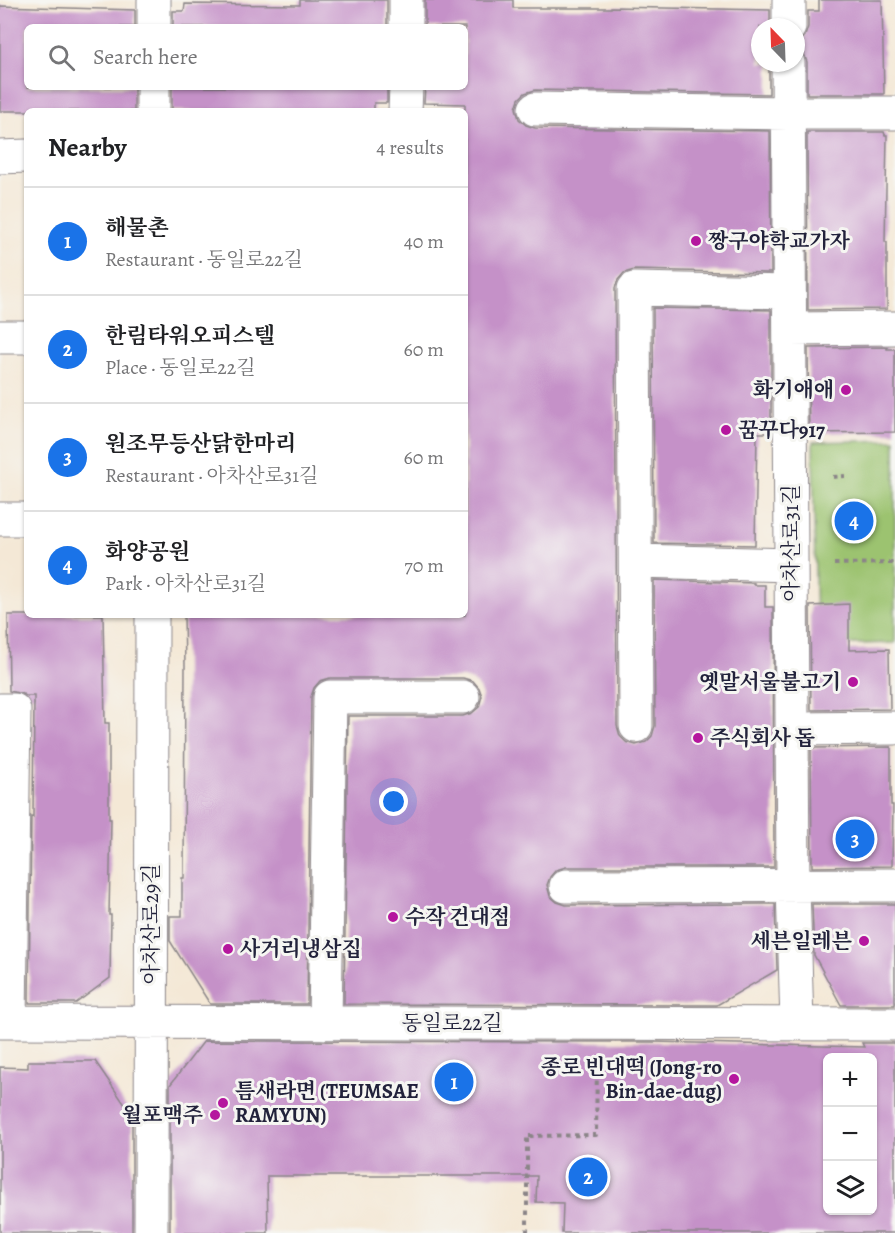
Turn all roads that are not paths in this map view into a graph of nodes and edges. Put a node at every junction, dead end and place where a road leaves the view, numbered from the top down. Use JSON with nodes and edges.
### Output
{"nodes":[{"id":1,"x":154,"y":0,"type":"edge"},
{"id":2,"x":406,"y":0,"type":"edge"},
{"id":3,"x":789,"y":0,"type":"edge"},
{"id":4,"x":789,"y":18,"type":"edge"},
{"id":5,"x":154,"y":24,"type":"edge"},
{"id":6,"x":406,"y":24,"type":"edge"},
{"id":7,"x":789,"y":72,"type":"edge"},
{"id":8,"x":153,"y":90,"type":"edge"},
{"id":9,"x":406,"y":90,"type":"edge"},
{"id":10,"x":153,"y":108,"type":"edge"},
{"id":11,"x":405,"y":108,"type":"edge"},
{"id":12,"x":536,"y":109,"type":"dead end"},
{"id":13,"x":788,"y":113,"type":"junction"},
{"id":14,"x":895,"y":113,"type":"edge"},
{"id":15,"x":24,"y":156,"type":"edge"},
{"id":16,"x":0,"y":157,"type":"edge"},
{"id":17,"x":789,"y":292,"type":"junction"},
{"id":18,"x":895,"y":328,"type":"edge"},
{"id":19,"x":790,"y":329,"type":"junction"},
{"id":20,"x":0,"y":337,"type":"edge"},
{"id":21,"x":24,"y":337,"type":"edge"},
{"id":22,"x":0,"y":519,"type":"edge"},
{"id":23,"x":24,"y":519,"type":"edge"},
{"id":24,"x":636,"y":561,"type":"junction"},
{"id":25,"x":791,"y":565,"type":"junction"},
{"id":26,"x":152,"y":618,"type":"edge"},
{"id":27,"x":463,"y":697,"type":"dead end"},
{"id":28,"x":0,"y":710,"type":"edge"},
{"id":29,"x":636,"y":726,"type":"dead end"},
{"id":30,"x":895,"y":728,"type":"edge"},
{"id":31,"x":793,"y":729,"type":"junction"},
{"id":32,"x":794,"y":885,"type":"junction"},
{"id":33,"x":895,"y":885,"type":"edge"},
{"id":34,"x":566,"y":886,"type":"dead end"},
{"id":35,"x":5,"y":1022,"type":"edge"},
{"id":36,"x":151,"y":1023,"type":"junction"},
{"id":37,"x":325,"y":1023,"type":"junction"},
{"id":38,"x":797,"y":1024,"type":"junction"},
{"id":39,"x":895,"y":1024,"type":"edge"},
{"id":40,"x":150,"y":1233,"type":"edge"}],
"edges":[{"from":1,"to":5,"type":"street"},
{"from":2,"to":6,"type":"street"},
{"from":3,"to":4,"type":"street"},
{"from":7,"to":13,"type":"street","name":"아차산로31길"},
{"from":8,"to":10,"type":"street"},
{"from":9,"to":11,"type":"street"},
{"from":12,"to":13,"type":"street"},
{"from":13,"to":14,"type":"street"},
{"from":13,"to":17,"type":"street","name":"아차산로31길"},
{"from":15,"to":16,"type":"street"},
{"from":17,"to":19,"type":"street","name":"아차산로31길"},
{"from":17,"to":24,"type":"street"},
{"from":18,"to":19,"type":"street"},
{"from":19,"to":25,"type":"street","name":"아차산로31길"},
{"from":20,"to":21,"type":"street"},
{"from":22,"to":23,"type":"street"},
{"from":24,"to":25,"type":"street"},
{"from":24,"to":29,"type":"street"},
{"from":25,"to":31,"type":"street","name":"아차산로31길"},
{"from":26,"to":36,"type":"street","name":"아차산로29길"},
{"from":27,"to":37,"type":"street"},
{"from":28,"to":35,"type":"street","name":"동일로22길"},
{"from":30,"to":31,"type":"street"},
{"from":31,"to":32,"type":"street","name":"아차산로31길"},
{"from":32,"to":33,"type":"street"},
{"from":32,"to":34,"type":"street"},
{"from":32,"to":38,"type":"street","name":"아차산로31길"},
{"from":35,"to":36,"type":"street","name":"동일로22길"},
{"from":36,"to":37,"type":"street","name":"동일로22길"},
{"from":36,"to":40,"type":"street","name":"아차산로29길"},
{"from":37,"to":38,"type":"street","name":"동일로22길"},
{"from":38,"to":39,"type":"street","name":"동일로22길"}]}
